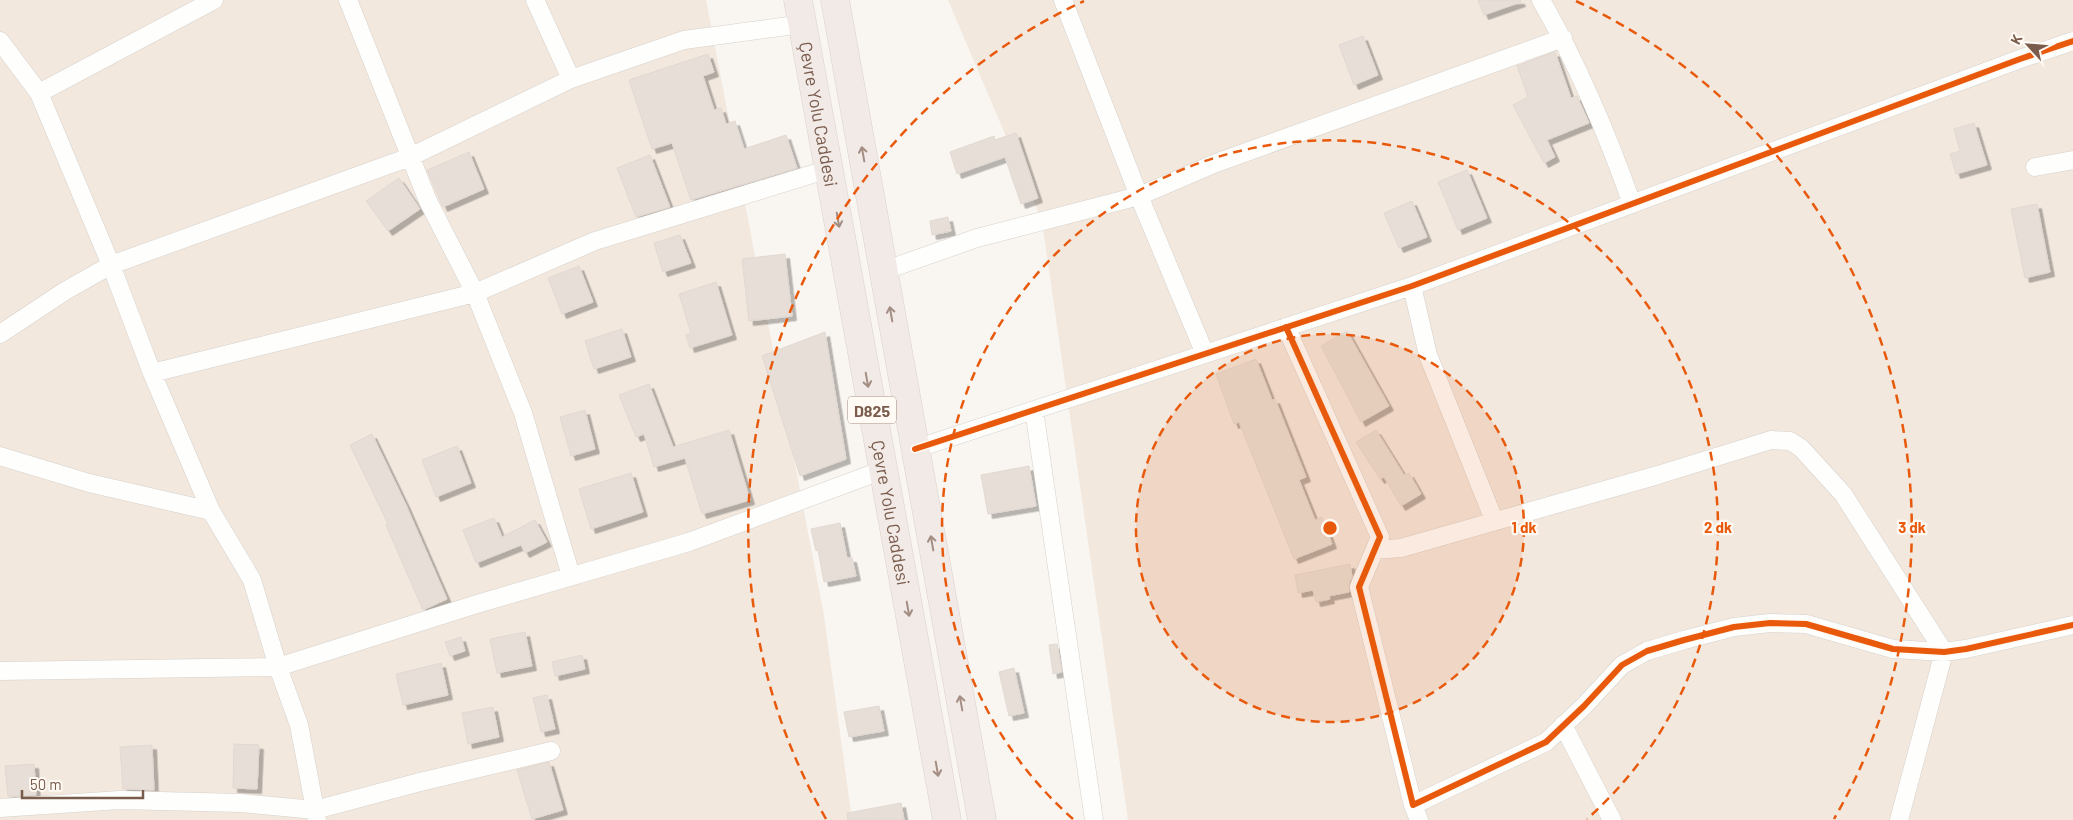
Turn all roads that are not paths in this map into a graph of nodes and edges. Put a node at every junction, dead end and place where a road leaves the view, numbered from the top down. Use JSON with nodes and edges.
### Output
{"nodes":[{"id":1,"x":214,"y":0,"type":"edge"},
{"id":2,"x":348,"y":0,"type":"edge"},
{"id":3,"x":535,"y":0,"type":"edge"},
{"id":4,"x":835,"y":0,"type":"edge"},
{"id":5,"x":1063,"y":0,"type":"edge"},
{"id":6,"x":1541,"y":0,"type":"edge"},
{"id":7,"x":801,"y":12,"type":"edge"},
{"id":8,"x":1563,"y":38,"type":"junction"},
{"id":9,"x":0,"y":40,"type":"edge"},
{"id":10,"x":2073,"y":41,"type":"edge"},
{"id":11,"x":571,"y":79,"type":"junction"},
{"id":12,"x":40,"y":93,"type":"junction"},
{"id":13,"x":410,"y":157,"type":"junction"},
{"id":14,"x":2073,"y":160,"type":"edge"},
{"id":15,"x":2035,"y":168,"type":"dead end"},
{"id":16,"x":829,"y":169,"type":"junction"},
{"id":17,"x":1139,"y":196,"type":"junction"},
{"id":18,"x":1632,"y":204,"type":"junction"},
{"id":19,"x":111,"y":265,"type":"junction"},
{"id":20,"x":883,"y":271,"type":"junction"},
{"id":21,"x":1412,"y":286,"type":"junction"},
{"id":22,"x":475,"y":293,"type":"junction"},
{"id":23,"x":1286,"y":327,"type":"junction"},
{"id":24,"x":0,"y":334,"type":"edge"},
{"id":25,"x":1205,"y":354,"type":"junction"},
{"id":26,"x":152,"y":373,"type":"junction"},
{"id":27,"x":1034,"y":410,"type":"junction"},
{"id":28,"x":915,"y":449,"type":"junction"},
{"id":29,"x":0,"y":456,"type":"edge"},
{"id":30,"x":883,"y":470,"type":"junction"},
{"id":31,"x":211,"y":511,"type":"junction"},
{"id":32,"x":1494,"y":520,"type":"junction"},
{"id":33,"x":1375,"y":550,"type":"junction"},
{"id":34,"x":571,"y":576,"type":"junction"},
{"id":35,"x":2073,"y":625,"type":"edge"},
{"id":36,"x":1944,"y":652,"type":"junction"},
{"id":37,"x":278,"y":668,"type":"junction"},
{"id":38,"x":0,"y":671,"type":"edge"},
{"id":39,"x":1563,"y":725,"type":"junction"},
{"id":40,"x":550,"y":751,"type":"dead end"},
{"id":41,"x":0,"y":808,"type":"edge"},
{"id":42,"x":1416,"y":812,"type":"edge"},
{"id":43,"x":316,"y":815,"type":"edge"},
{"id":44,"x":947,"y":820,"type":"edge"},
{"id":45,"x":982,"y":820,"type":"edge"},
{"id":46,"x":1094,"y":820,"type":"edge"},
{"id":47,"x":1612,"y":820,"type":"edge"},
{"id":48,"x":1899,"y":820,"type":"edge"}],
"edges":[{"from":1,"to":12,"type":"street"},
{"from":2,"to":13,"type":"street"},
{"from":3,"to":11,"type":"street"},
{"from":20,"to":4,"type":"highway","name":"Çevre Yolu Caddesi","number":"D825","one_way":true},
{"from":5,"to":17,"type":"street"},
{"from":6,"to":8,"type":"street"},
{"from":7,"to":11,"type":"street"},
{"from":7,"to":16,"type":"highway","name":"Çevre Yolu Caddesi","number":"D825"},
{"from":8,"to":17,"type":"street"},
{"from":8,"to":18,"type":"street"},
{"from":9,"to":12,"type":"street"},
{"from":10,"to":18,"type":"street"},
{"from":11,"to":13,"type":"street"},
{"from":12,"to":19,"type":"street"},
{"from":13,"to":19,"type":"street"},
{"from":13,"to":22,"type":"street"},
{"from":14,"to":15,"type":"street"},
{"from":16,"to":22,"type":"street"},
{"from":16,"to":30,"type":"highway","name":"Çevre Yolu Caddesi","number":"D825","one_way":true},
{"from":17,"to":20,"type":"street"},
{"from":17,"to":25,"type":"street"},
{"from":18,"to":21,"type":"street"},
{"from":19,"to":24,"type":"street"},
{"from":19,"to":26,"type":"street"},
{"from":28,"to":20,"type":"highway","name":"Çevre Yolu Caddesi","number":"D825","one_way":true},
{"from":21,"to":23,"type":"street"},
{"from":21,"to":32,"type":"street"},
{"from":22,"to":26,"type":"street"},
{"from":22,"to":34,"type":"street"},
{"from":23,"to":25,"type":"street"},
{"from":23,"to":33,"type":"street"},
{"from":25,"to":27,"type":"street"},
{"from":26,"to":31,"type":"street"},
{"from":27,"to":28,"type":"street"},
{"from":27,"to":46,"type":"street"},
{"from":45,"to":28,"type":"highway","name":"Çevre Yolu Caddesi","number":"D825","one_way":true},
{"from":29,"to":31,"type":"street"},
{"from":30,"to":34,"type":"street"},
{"from":30,"to":44,"type":"highway","name":"Çevre Yolu Caddesi","number":"D825","one_way":true},
{"from":31,"to":37,"type":"street"},
{"from":32,"to":33,"type":"street"},
{"from":32,"to":36,"type":"street"},
{"from":33,"to":42,"type":"street"},
{"from":34,"to":37,"type":"street"},
{"from":35,"to":36,"type":"street"},
{"from":36,"to":39,"type":"street"},
{"from":36,"to":48,"type":"street"},
{"from":37,"to":38,"type":"street"},
{"from":37,"to":43,"type":"street"},
{"from":39,"to":42,"type":"street"},
{"from":39,"to":47,"type":"street"},
{"from":40,"to":43,"type":"street"},
{"from":41,"to":43,"type":"street"}]}
